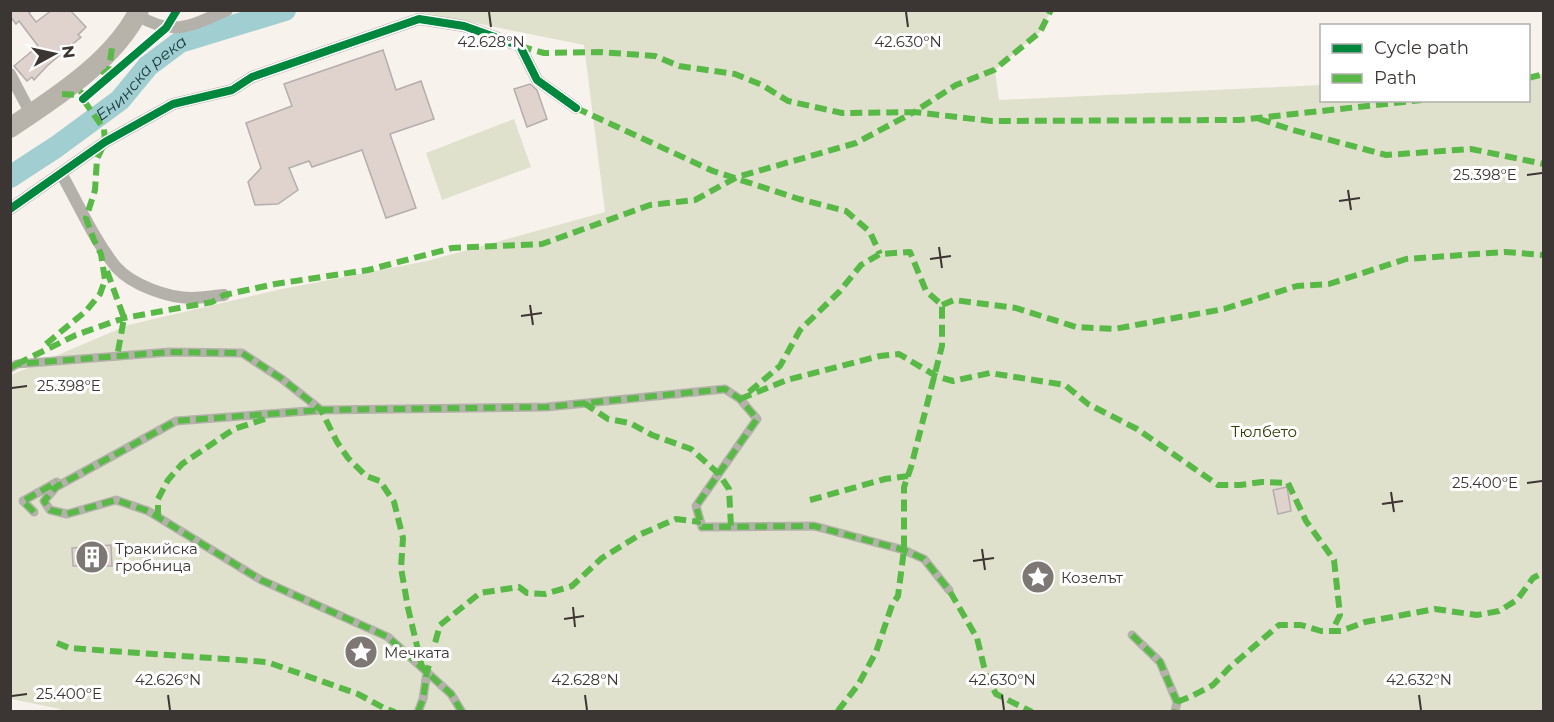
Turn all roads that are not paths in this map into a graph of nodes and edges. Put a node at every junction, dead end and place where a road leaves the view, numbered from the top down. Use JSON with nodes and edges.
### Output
{"nodes":[{"id":1,"x":227,"y":10,"type":"edge"},
{"id":2,"x":138,"y":13,"type":"edge"},
{"id":3,"x":10,"y":74,"type":"edge"},
{"id":4,"x":576,"y":108,"type":"dead end"},
{"id":5,"x":31,"y":114,"type":"junction"},
{"id":6,"x":10,"y":128,"type":"edge"},
{"id":7,"x":62,"y":175,"type":"junction"},
{"id":8,"x":10,"y":209,"type":"edge"},
{"id":9,"x":224,"y":295,"type":"dead end"},
{"id":10,"x":10,"y":368,"type":"edge"},
{"id":11,"x":321,"y":410,"type":"junction"},
{"id":12,"x":90,"y":470,"type":"junction"},
{"id":13,"x":34,"y":512,"type":"dead end"},
{"id":14,"x":949,"y":590,"type":"dead end"},
{"id":15,"x":1132,"y":635,"type":"dead end"},
{"id":16,"x":427,"y":672,"type":"junction"},
{"id":17,"x":418,"y":711,"type":"edge"},
{"id":18,"x":462,"y":711,"type":"edge"},
{"id":19,"x":1175,"y":711,"type":"edge"}],
"edges":[{"from":1,"to":2,"type":"street"},
{"from":2,"to":5,"type":"main road"},
{"from":3,"to":5,"type":"street"},
{"from":4,"to":7,"type":"street"},
{"from":5,"to":6,"type":"main road"},
{"from":7,"to":8,"type":"street"},
{"from":7,"to":9,"type":"street"},
{"from":10,"to":11,"type":"street"},
{"from":11,"to":12,"type":"street"},
{"from":11,"to":14,"type":"street"},
{"from":12,"to":13,"type":"street"},
{"from":12,"to":16,"type":"street"},
{"from":15,"to":19,"type":"street"},
{"from":16,"to":17,"type":"street"},
{"from":16,"to":18,"type":"street"}]}
